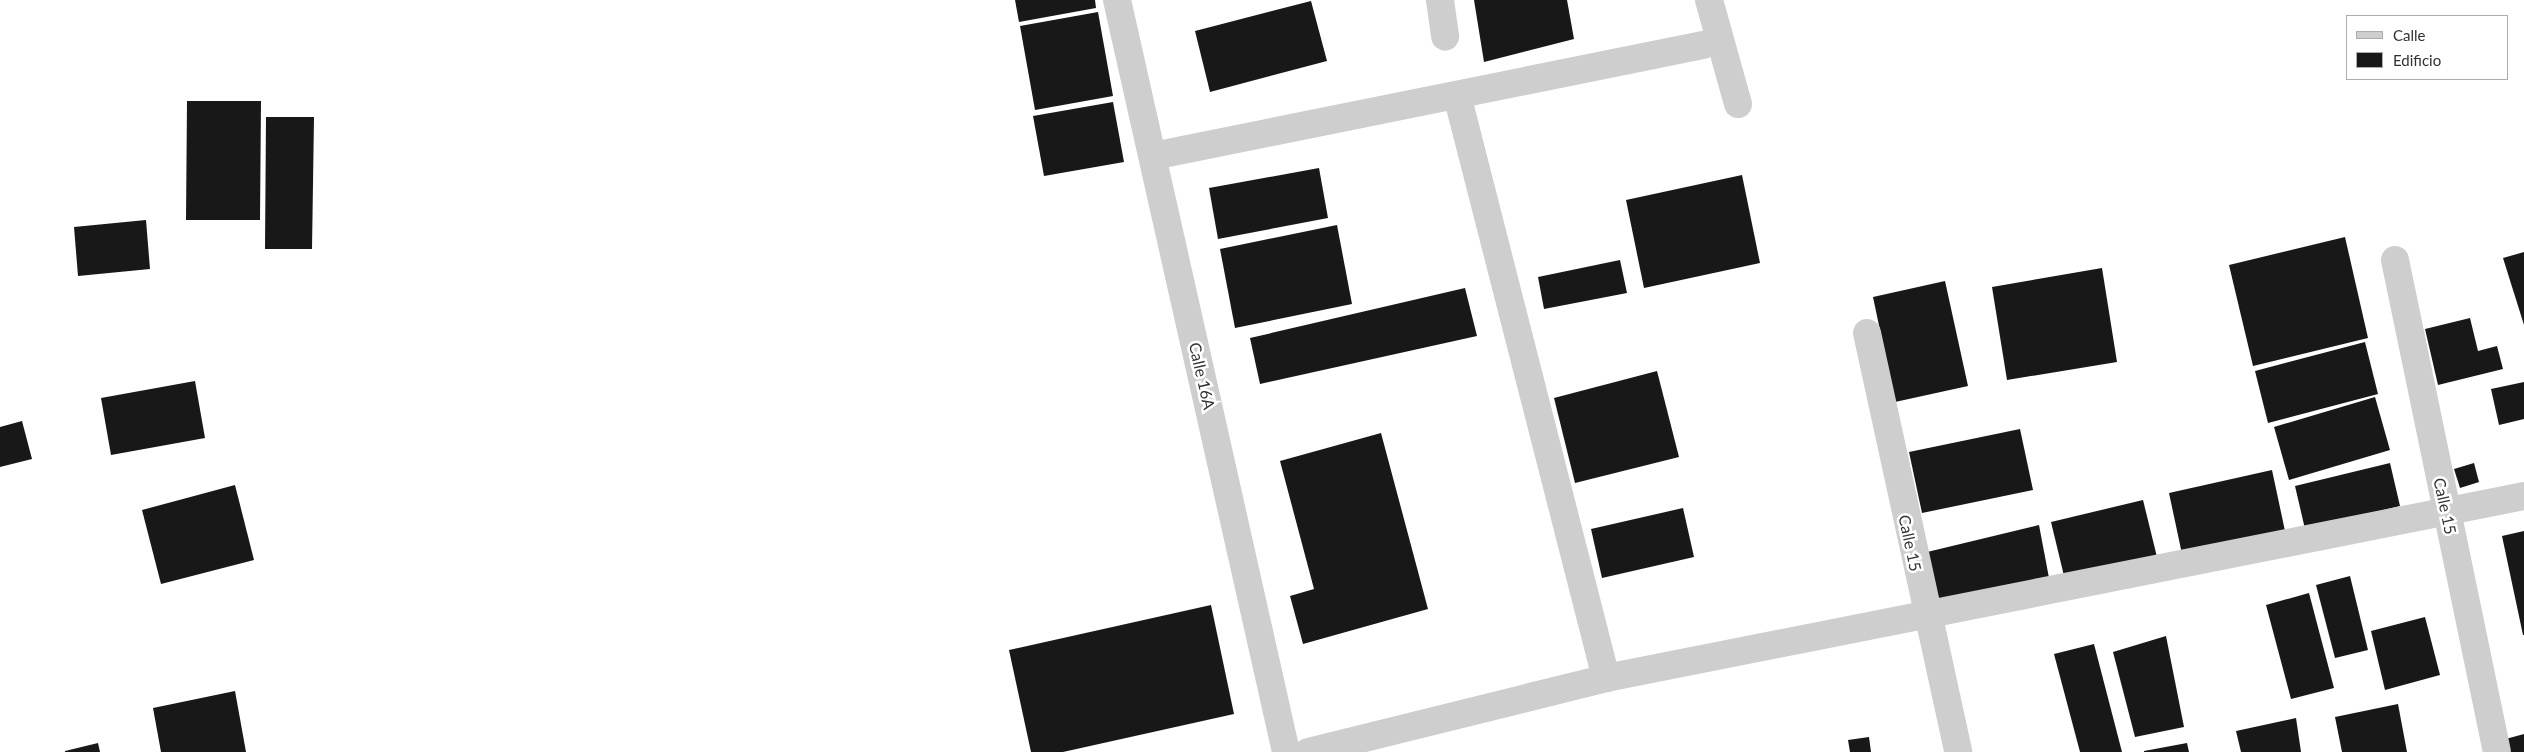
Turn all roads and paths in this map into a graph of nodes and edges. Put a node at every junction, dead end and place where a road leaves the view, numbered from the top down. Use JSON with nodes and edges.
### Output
{"nodes":[{"id":1,"x":1117,"y":0,"type":"edge"},
{"id":2,"x":1440,"y":0,"type":"edge"},
{"id":3,"x":1709,"y":0,"type":"edge"},
{"id":4,"x":1445,"y":37,"type":"dead end"},
{"id":5,"x":1703,"y":45,"type":"dead end"},
{"id":6,"x":1457,"y":95,"type":"junction"},
{"id":7,"x":1738,"y":104,"type":"dead end"},
{"id":8,"x":1153,"y":156,"type":"junction"},
{"id":9,"x":2395,"y":260,"type":"dead end"},
{"id":10,"x":1867,"y":333,"type":"dead end"},
{"id":11,"x":2524,"y":496,"type":"edge"},
{"id":12,"x":2446,"y":511,"type":"junction"},
{"id":13,"x":1925,"y":615,"type":"junction"},
{"id":14,"x":1606,"y":678,"type":"junction"},
{"id":15,"x":1286,"y":752,"type":"edge"},
{"id":16,"x":1308,"y":752,"type":"edge"},
{"id":17,"x":1958,"y":752,"type":"edge"},
{"id":18,"x":2497,"y":752,"type":"edge"}],
"edges":[{"from":1,"to":8,"type":"street","name":"Calle 16A"},
{"from":2,"to":4,"type":"street"},
{"from":3,"to":7,"type":"street"},
{"from":5,"to":6,"type":"street"},
{"from":6,"to":8,"type":"street"},
{"from":6,"to":14,"type":"street"},
{"from":8,"to":15,"type":"street","name":"Calle 16A"},
{"from":9,"to":12,"type":"street","name":"Calle 15"},
{"from":10,"to":13,"type":"street","name":"Calle 15"},
{"from":11,"to":12,"type":"street"},
{"from":12,"to":13,"type":"street"},
{"from":12,"to":18,"type":"street","name":"Calle 15"},
{"from":13,"to":14,"type":"street"},
{"from":13,"to":17,"type":"street","name":"Calle 15"},
{"from":14,"to":16,"type":"street"}]}
